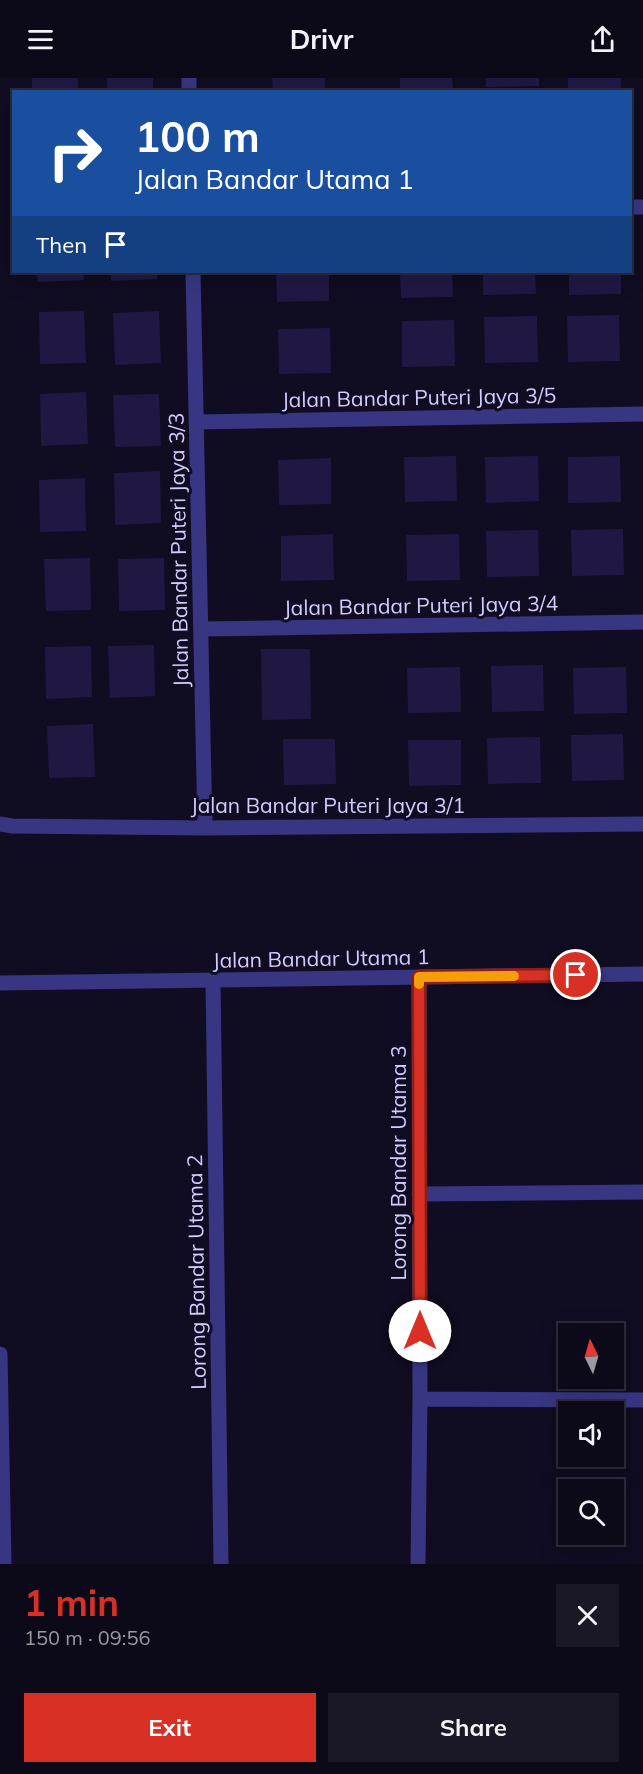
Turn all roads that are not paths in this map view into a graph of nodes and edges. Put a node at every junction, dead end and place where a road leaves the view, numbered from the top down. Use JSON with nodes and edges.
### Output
{"nodes":[{"id":1,"x":193,"y":273,"type":"edge"},
{"id":2,"x":643,"y":414,"type":"edge"},
{"id":3,"x":196,"y":422,"type":"junction"},
{"id":4,"x":643,"y":622,"type":"edge"},
{"id":5,"x":201,"y":629,"type":"junction"},
{"id":6,"x":643,"y":824,"type":"edge"},
{"id":7,"x":6,"y":825,"type":"edge"},
{"id":8,"x":205,"y":828,"type":"junction"},
{"id":9,"x":643,"y":975,"type":"edge"},
{"id":10,"x":419,"y":977,"type":"junction"},
{"id":11,"x":213,"y":980,"type":"junction"},
{"id":12,"x":0,"y":983,"type":"edge"},
{"id":13,"x":643,"y":1192,"type":"edge"},
{"id":14,"x":419,"y":1194,"type":"junction"},
{"id":15,"x":0,"y":1354,"type":"edge"},
{"id":16,"x":420,"y":1399,"type":"junction"},
{"id":17,"x":643,"y":1400,"type":"edge"},
{"id":18,"x":4,"y":1564,"type":"edge"},
{"id":19,"x":221,"y":1564,"type":"edge"},
{"id":20,"x":418,"y":1564,"type":"edge"}],
"edges":[{"from":1,"to":3,"type":"street","name":"Jalan Bandar Puteri Jaya 3/3"},
{"from":2,"to":3,"type":"street","name":"Jalan Bandar Puteri Jaya 3/5"},
{"from":3,"to":5,"type":"street","name":"Jalan Bandar Puteri Jaya 3/3"},
{"from":4,"to":5,"type":"street","name":"Jalan Bandar Puteri Jaya 3/4"},
{"from":5,"to":8,"type":"street","name":"Jalan Bandar Puteri Jaya 3/3"},
{"from":6,"to":8,"type":"street","name":"Jalan Bandar Puteri Jaya 3/1"},
{"from":7,"to":8,"type":"street","name":"Jalan Bandar Puteri Jaya 3/1"},
{"from":9,"to":10,"type":"street","name":"Jalan Bandar Utama 1"},
{"from":10,"to":11,"type":"street","name":"Jalan Bandar Utama 1"},
{"from":10,"to":14,"type":"street","name":"Lorong Bandar Utama 3"},
{"from":11,"to":12,"type":"street","name":"Jalan Bandar Utama 1"},
{"from":11,"to":19,"type":"street","name":"Lorong Bandar Utama 2"},
{"from":13,"to":14,"type":"street"},
{"from":14,"to":16,"type":"street","name":"Lorong Bandar Utama 3"},
{"from":15,"to":18,"type":"street"},
{"from":16,"to":17,"type":"street"},
{"from":16,"to":20,"type":"street","name":"Lorong Bandar Utama 3"}]}
